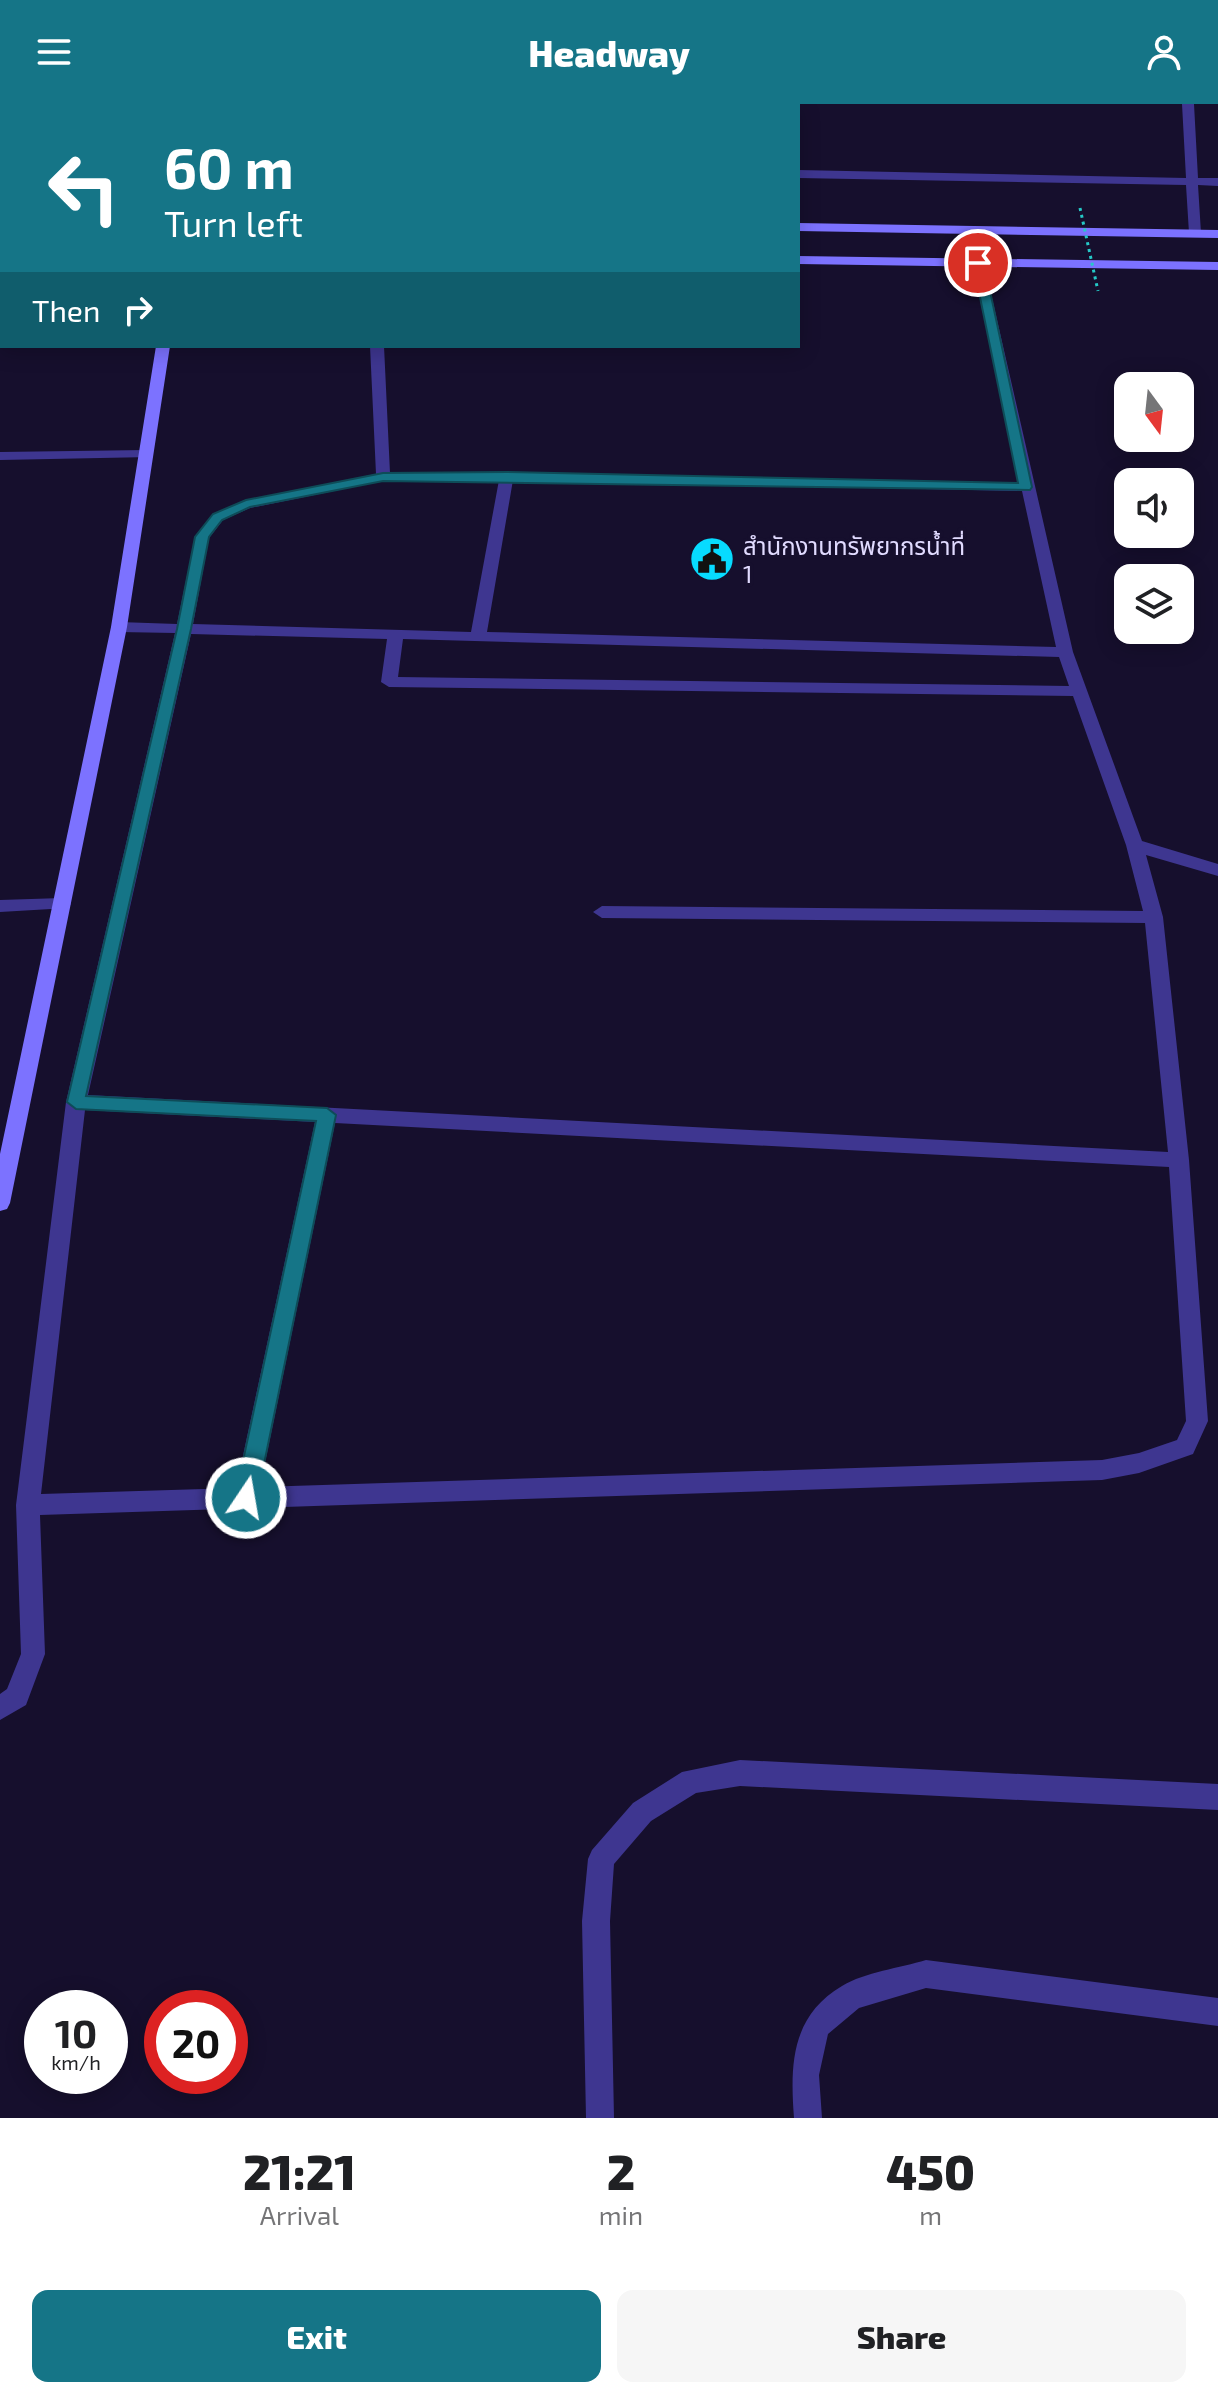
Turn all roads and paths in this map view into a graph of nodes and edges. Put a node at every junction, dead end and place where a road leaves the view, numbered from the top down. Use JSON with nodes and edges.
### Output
{"nodes":[{"id":1,"x":1188,"y":104,"type":"edge"},
{"id":2,"x":800,"y":174,"type":"edge"},
{"id":3,"x":1190,"y":181,"type":"junction"},
{"id":4,"x":1218,"y":182,"type":"edge"},
{"id":5,"x":1080,"y":208,"type":"dead end"},
{"id":6,"x":800,"y":227,"type":"edge"},
{"id":7,"x":1195,"y":233,"type":"junction"},
{"id":8,"x":1218,"y":234,"type":"edge"},
{"id":9,"x":800,"y":258,"type":"edge"},
{"id":10,"x":978,"y":263,"type":"junction"},
{"id":11,"x":1218,"y":266,"type":"edge"},
{"id":12,"x":1098,"y":291,"type":"dead end"},
{"id":13,"x":163,"y":348,"type":"edge"},
{"id":14,"x":377,"y":348,"type":"edge"},
{"id":15,"x":146,"y":454,"type":"junction"},
{"id":16,"x":0,"y":456,"type":"edge"},
{"id":17,"x":507,"y":476,"type":"junction"},
{"id":18,"x":383,"y":477,"type":"junction"},
{"id":19,"x":1026,"y":487,"type":"junction"},
{"id":20,"x":119,"y":627,"type":"junction"},
{"id":21,"x":184,"y":629,"type":"junction"},
{"id":22,"x":396,"y":633,"type":"junction"},
{"id":23,"x":478,"y":636,"type":"junction"},
{"id":24,"x":1065,"y":652,"type":"junction"},
{"id":25,"x":1079,"y":691,"type":"junction"},
{"id":26,"x":1135,"y":845,"type":"junction"},
{"id":27,"x":1218,"y":870,"type":"edge"},
{"id":28,"x":62,"y":904,"type":"junction"},
{"id":29,"x":0,"y":906,"type":"edge"},
{"id":30,"x":602,"y":912,"type":"dead end"},
{"id":31,"x":1154,"y":917,"type":"junction"},
{"id":32,"x":76,"y":1102,"type":"junction"},
{"id":33,"x":327,"y":1115,"type":"junction"},
{"id":34,"x":1179,"y":1160,"type":"junction"},
{"id":35,"x":0,"y":1203,"type":"edge"},
{"id":36,"x":246,"y":1498,"type":"junction"},
{"id":37,"x":28,"y":1505,"type":"junction"},
{"id":38,"x":0,"y":1708,"type":"edge"},
{"id":39,"x":1218,"y":1797,"type":"edge"},
{"id":40,"x":1218,"y":2012,"type":"edge"},
{"id":41,"x":600,"y":2118,"type":"edge"},
{"id":42,"x":808,"y":2118,"type":"edge"}],
"edges":[{"from":1,"to":3,"type":"street"},
{"from":2,"to":3,"type":"street"},
{"from":3,"to":4,"type":"street"},
{"from":3,"to":7,"type":"street"},
{"from":5,"to":12,"type":"path","bridge":true},
{"from":6,"to":7,"type":"street"},
{"from":7,"to":8,"type":"street"},
{"from":9,"to":10,"type":"street"},
{"from":10,"to":11,"type":"street"},
{"from":10,"to":19,"type":"street"},
{"from":13,"to":15,"type":"street"},
{"from":14,"to":18,"type":"street"},
{"from":15,"to":16,"type":"street"},
{"from":15,"to":20,"type":"street"},
{"from":17,"to":18,"type":"street"},
{"from":17,"to":19,"type":"street"},
{"from":17,"to":23,"type":"street"},
{"from":18,"to":21,"type":"street"},
{"from":19,"to":24,"type":"street"},
{"from":20,"to":21,"type":"street"},
{"from":20,"to":28,"type":"street"},
{"from":21,"to":22,"type":"street"},
{"from":21,"to":32,"type":"street"},
{"from":22,"to":23,"type":"street"},
{"from":22,"to":25,"type":"street"},
{"from":23,"to":24,"type":"street"},
{"from":24,"to":25,"type":"street"},
{"from":25,"to":26,"type":"street"},
{"from":26,"to":27,"type":"street"},
{"from":26,"to":31,"type":"street"},
{"from":28,"to":29,"type":"street"},
{"from":28,"to":35,"type":"street"},
{"from":30,"to":31,"type":"street"},
{"from":31,"to":34,"type":"street"},
{"from":32,"to":33,"type":"street"},
{"from":32,"to":37,"type":"street"},
{"from":33,"to":34,"type":"street"},
{"from":33,"to":36,"type":"street"},
{"from":34,"to":36,"type":"street"},
{"from":36,"to":37,"type":"street"},
{"from":37,"to":38,"type":"street"},
{"from":39,"to":41,"type":"street"},
{"from":40,"to":42,"type":"street"}]}
